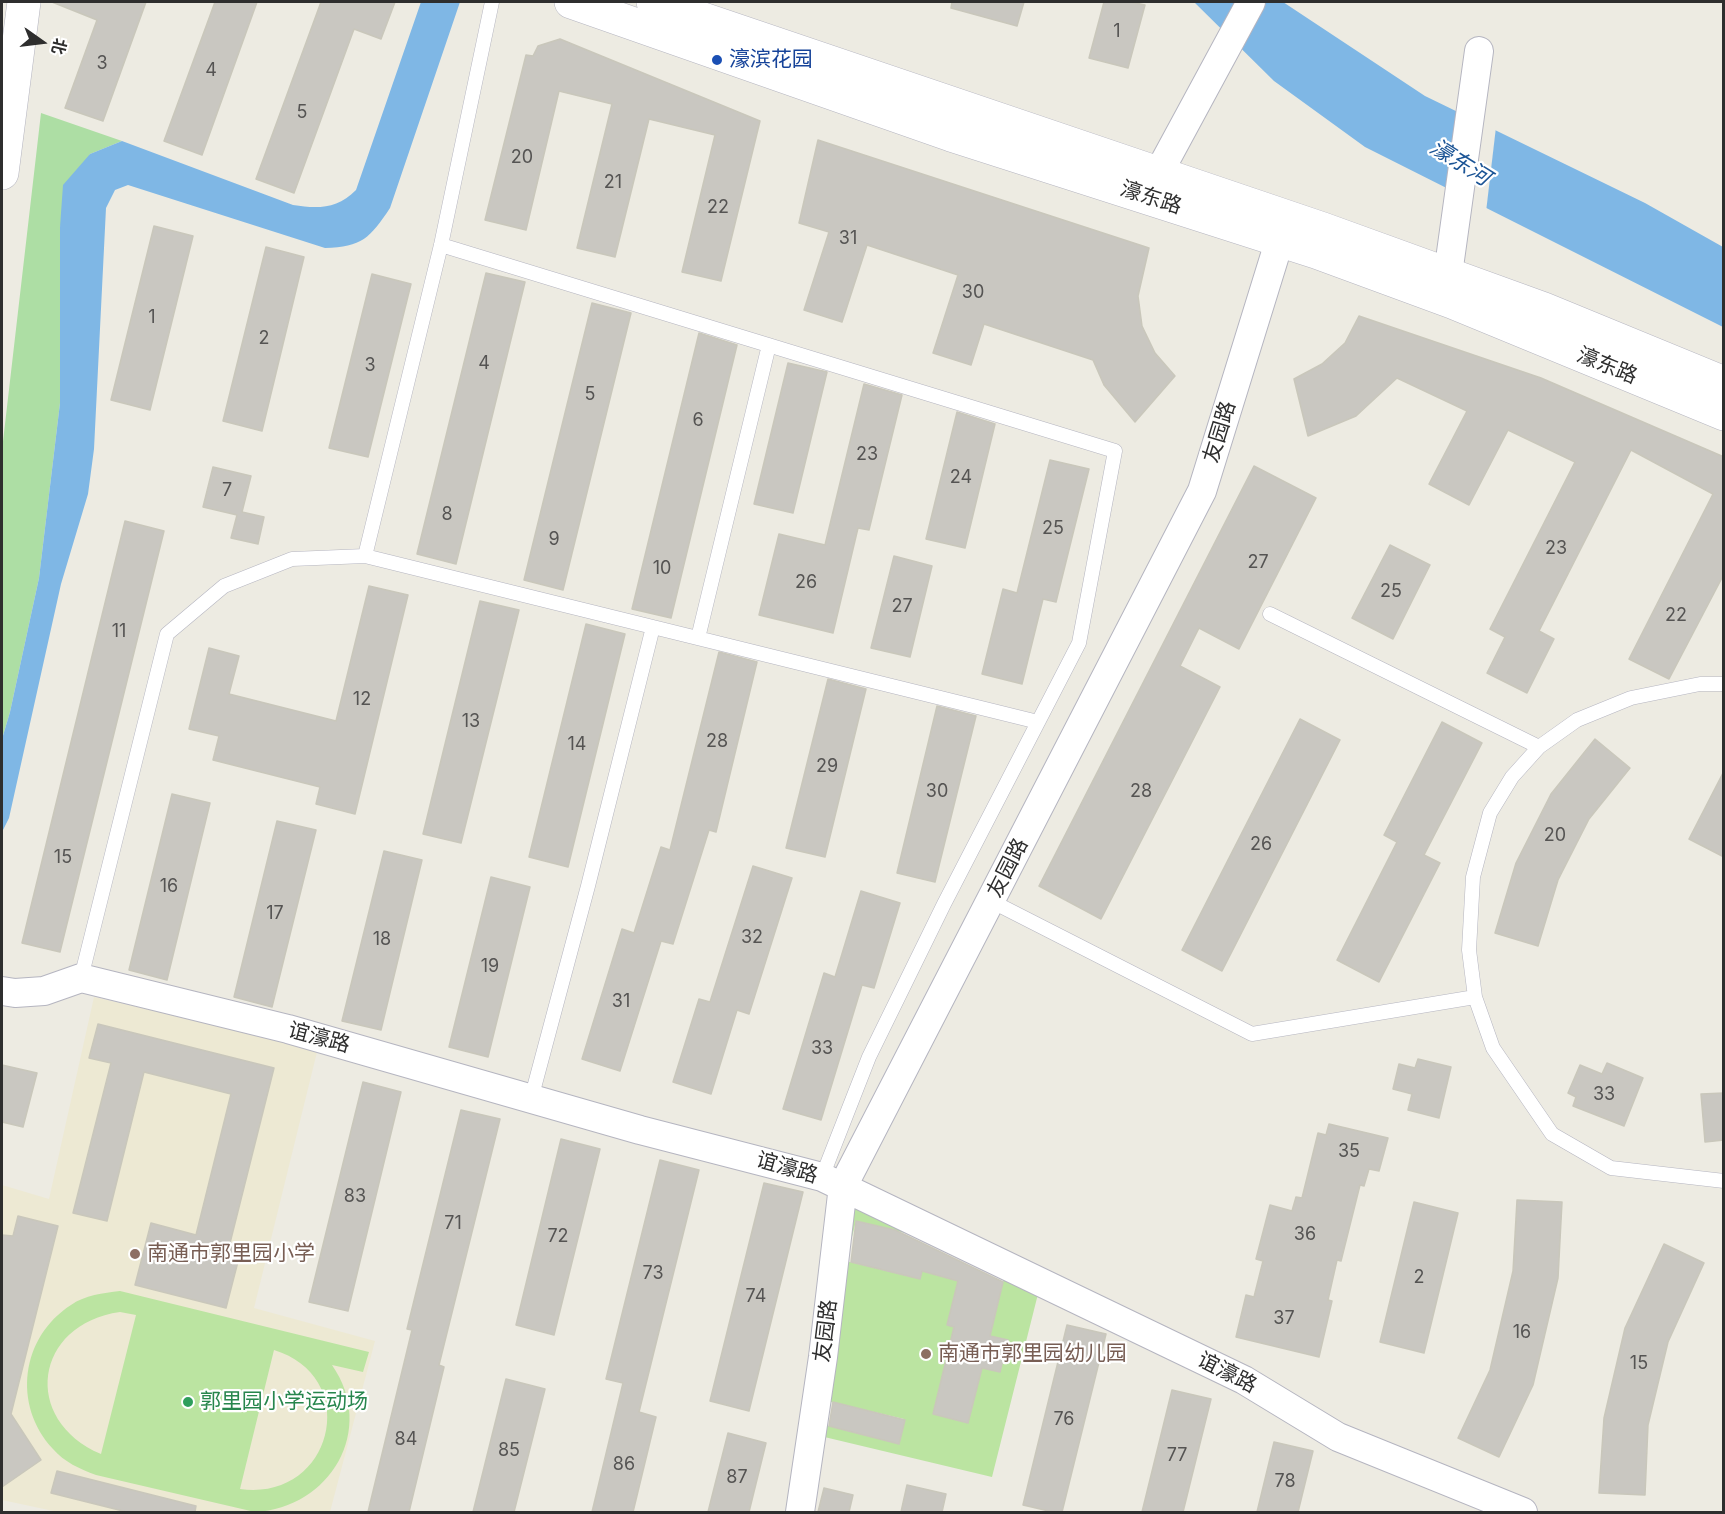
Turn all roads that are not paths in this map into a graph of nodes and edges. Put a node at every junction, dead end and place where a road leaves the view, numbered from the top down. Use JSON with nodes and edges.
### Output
{"nodes":[{"id":1,"x":24,"y":2,"type":"edge"},
{"id":2,"x":492,"y":2,"type":"edge"},
{"id":3,"x":571,"y":2,"type":"edge"},
{"id":4,"x":653,"y":2,"type":"edge"},
{"id":5,"x":1251,"y":2,"type":"edge"},
{"id":6,"x":1479,"y":51,"type":"dead end"},
{"id":7,"x":2,"y":173,"type":"edge"},
{"id":8,"x":1158,"y":174,"type":"junction"},
{"id":9,"x":1280,"y":239,"type":"junction"},
{"id":10,"x":441,"y":245,"type":"junction"},
{"id":11,"x":1448,"y":274,"type":"junction"},
{"id":12,"x":769,"y":345,"type":"junction"},
{"id":13,"x":1724,"y":383,"type":"edge"},
{"id":14,"x":1724,"y":414,"type":"edge"},
{"id":15,"x":365,"y":556,"type":"junction"},
{"id":16,"x":1270,"y":614,"type":"dead end"},
{"id":17,"x":653,"y":627,"type":"junction"},
{"id":18,"x":698,"y":638,"type":"junction"},
{"id":19,"x":1724,"y":684,"type":"edge"},
{"id":20,"x":1038,"y":722,"type":"junction"},
{"id":21,"x":1539,"y":747,"type":"junction"},
{"id":22,"x":991,"y":901,"type":"junction"},
{"id":23,"x":81,"y":978,"type":"junction"},
{"id":24,"x":2,"y":991,"type":"edge"},
{"id":25,"x":1475,"y":997,"type":"junction"},
{"id":26,"x":531,"y":1098,"type":"junction"},
{"id":27,"x":1724,"y":1180,"type":"edge"},
{"id":28,"x":833,"y":1181,"type":"junction"},
{"id":29,"x":800,"y":1512,"type":"edge"},
{"id":30,"x":1523,"y":1512,"type":"edge"}],
"edges":[{"from":1,"to":7,"type":"main road"},
{"from":2,"to":10,"type":"lane"},
{"from":3,"to":9,"type":"main road","name":"濠东路"},
{"from":4,"to":8,"type":"main road","name":"濠东路"},
{"from":5,"to":8,"type":"street"},
{"from":6,"to":11,"type":"street"},
{"from":8,"to":11,"type":"main road","name":"濠东路"},
{"from":9,"to":14,"type":"main road","name":"濠东路"},
{"from":9,"to":22,"type":"street","name":"友园路"},
{"from":10,"to":12,"type":"lane"},
{"from":10,"to":15,"type":"lane"},
{"from":11,"to":13,"type":"main road","name":"濠东路"},
{"from":12,"to":18,"type":"lane"},
{"from":12,"to":20,"type":"lane"},
{"from":15,"to":17,"type":"lane"},
{"from":15,"to":23,"type":"lane"},
{"from":16,"to":21,"type":"lane"},
{"from":17,"to":18,"type":"lane"},
{"from":17,"to":26,"type":"lane"},
{"from":18,"to":20,"type":"lane"},
{"from":19,"to":21,"type":"lane"},
{"from":20,"to":28,"type":"lane"},
{"from":21,"to":25,"type":"lane"},
{"from":22,"to":25,"type":"lane"},
{"from":22,"to":28,"type":"street","name":"友园路"},
{"from":23,"to":24,"type":"street"},
{"from":23,"to":26,"type":"street","name":"谊濠路"},
{"from":25,"to":27,"type":"lane"},
{"from":26,"to":28,"type":"street","name":"谊濠路"},
{"from":28,"to":29,"type":"street","name":"友园路"},
{"from":28,"to":30,"type":"street","name":"谊濠路"}]}
